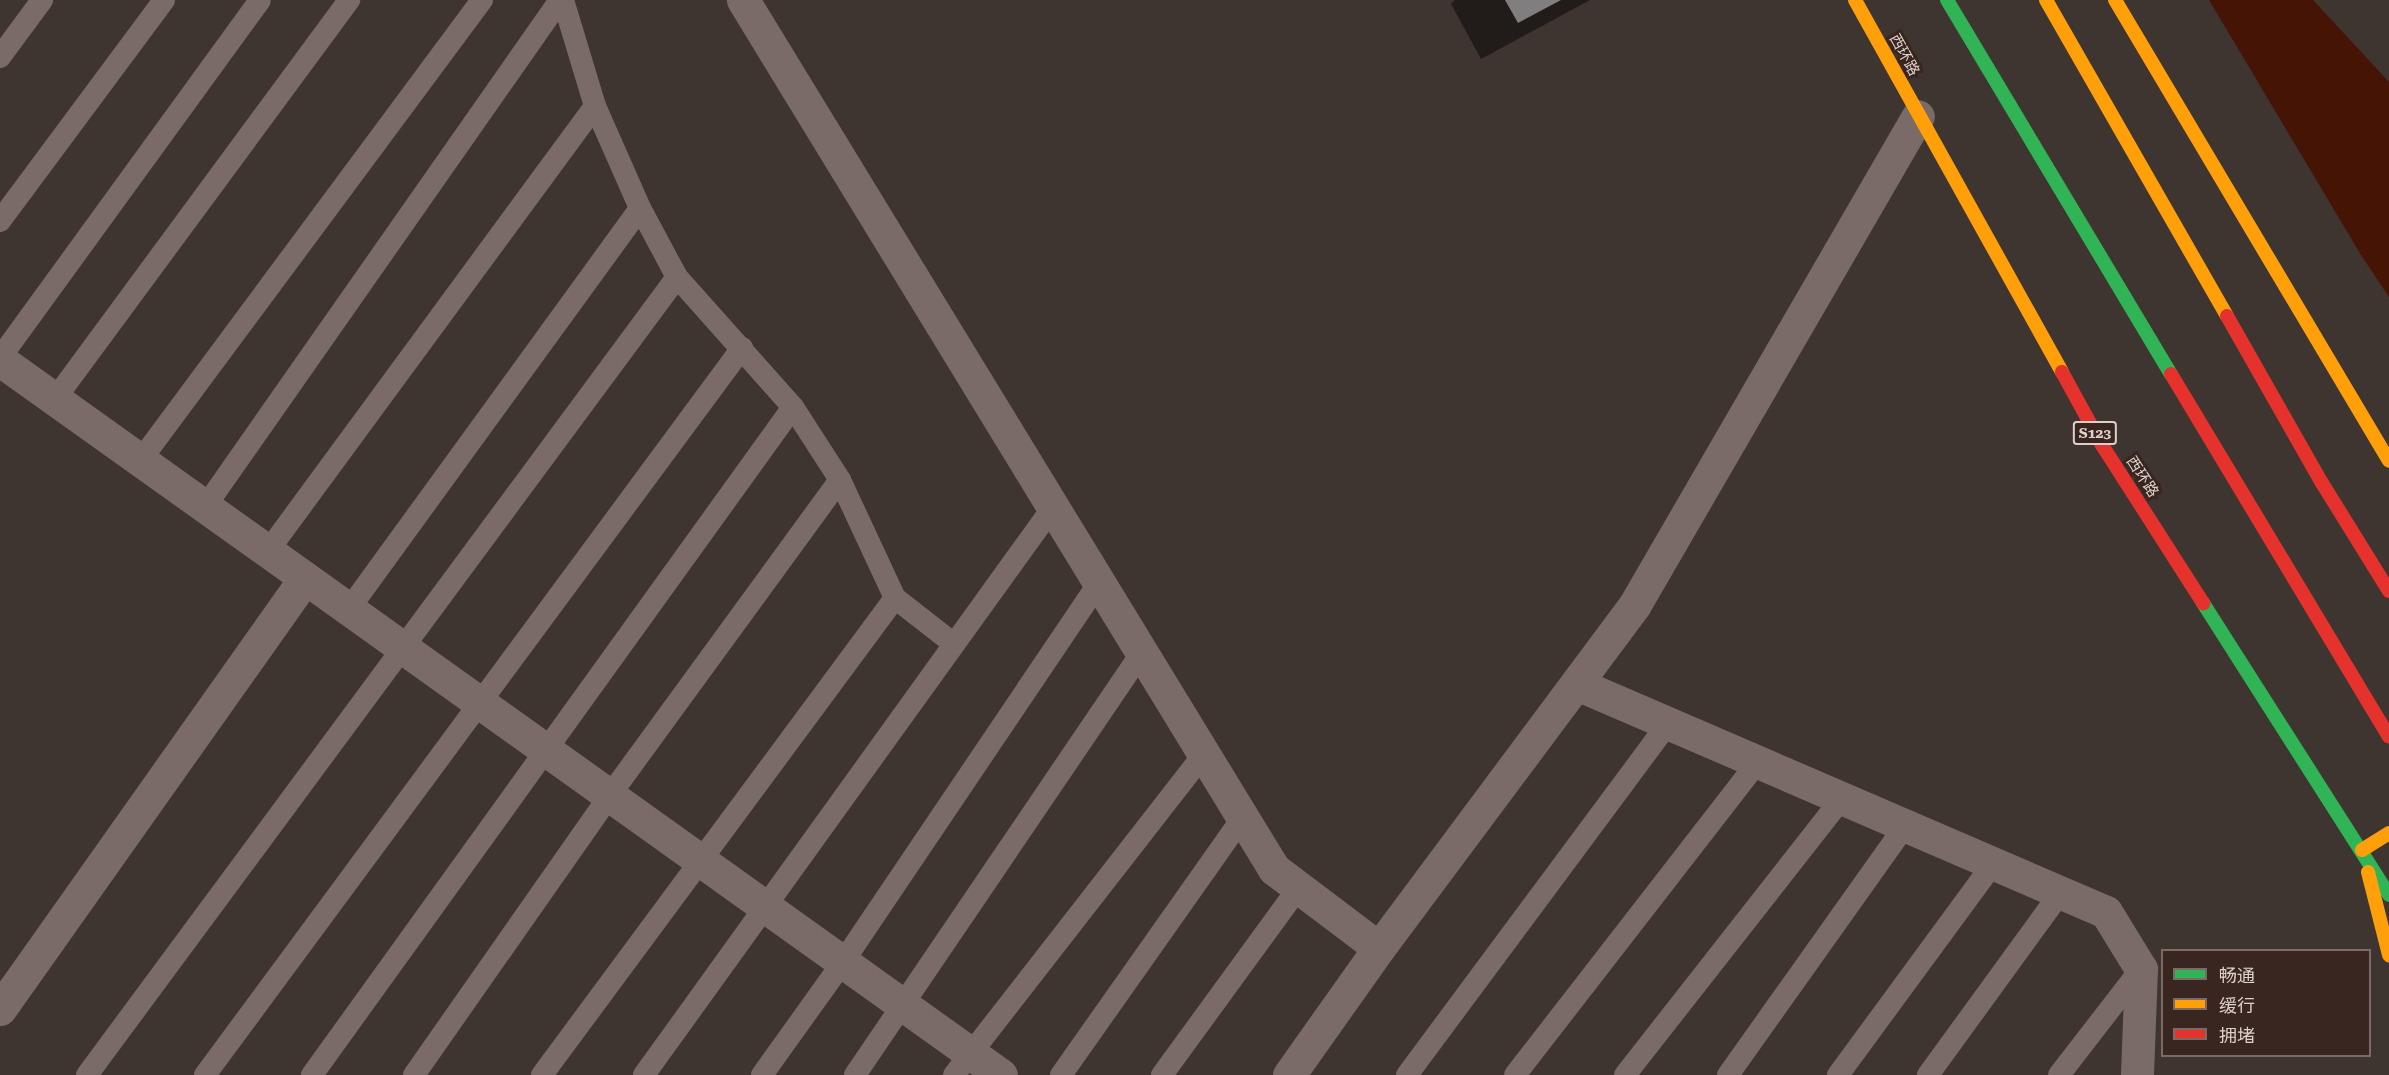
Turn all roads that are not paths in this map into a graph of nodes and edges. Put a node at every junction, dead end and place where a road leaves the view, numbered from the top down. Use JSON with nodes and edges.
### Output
{"nodes":[{"id":1,"x":42,"y":0,"type":"edge"},
{"id":2,"x":164,"y":0,"type":"edge"},
{"id":3,"x":260,"y":0,"type":"edge"},
{"id":4,"x":349,"y":0,"type":"edge"},
{"id":5,"x":482,"y":0,"type":"edge"},
{"id":6,"x":562,"y":0,"type":"edge"},
{"id":7,"x":743,"y":0,"type":"edge"},
{"id":8,"x":1855,"y":0,"type":"edge"},
{"id":9,"x":1947,"y":0,"type":"edge"},
{"id":10,"x":2046,"y":0,"type":"edge"},
{"id":11,"x":2115,"y":0,"type":"edge"},
{"id":12,"x":0,"y":57,"type":"edge"},
{"id":13,"x":595,"y":106,"type":"junction"},
{"id":14,"x":1918,"y":116,"type":"junction"},
{"id":15,"x":640,"y":208,"type":"junction"},
{"id":16,"x":0,"y":221,"type":"edge"},
{"id":17,"x":677,"y":277,"type":"junction"},
{"id":18,"x":742,"y":348,"type":"junction"},
{"id":19,"x":0,"y":359,"type":"edge"},
{"id":20,"x":55,"y":399,"type":"junction"},
{"id":21,"x":793,"y":407,"type":"junction"},
{"id":22,"x":140,"y":461,"type":"junction"},
{"id":23,"x":2389,"y":461,"type":"edge"},
{"id":24,"x":840,"y":480,"type":"junction"},
{"id":25,"x":205,"y":507,"type":"junction"},
{"id":26,"x":1053,"y":507,"type":"junction"},
{"id":27,"x":268,"y":551,"type":"junction"},
{"id":28,"x":304,"y":578,"type":"junction"},
{"id":29,"x":1099,"y":582,"type":"junction"},
{"id":30,"x":2389,"y":591,"type":"edge"},
{"id":31,"x":895,"y":598,"type":"junction"},
{"id":32,"x":349,"y":609,"type":"junction"},
{"id":33,"x":954,"y":644,"type":"junction"},
{"id":34,"x":401,"y":647,"type":"junction"},
{"id":35,"x":1142,"y":652,"type":"junction"},
{"id":36,"x":1577,"y":684,"type":"junction"},
{"id":37,"x":478,"y":702,"type":"junction"},
{"id":38,"x":1668,"y":724,"type":"junction"},
{"id":39,"x":2389,"y":737,"type":"edge"},
{"id":40,"x":544,"y":749,"type":"junction"},
{"id":41,"x":1204,"y":754,"type":"junction"},
{"id":42,"x":1758,"y":762,"type":"junction"},
{"id":43,"x":610,"y":795,"type":"junction"},
{"id":44,"x":1842,"y":798,"type":"junction"},
{"id":45,"x":1243,"y":817,"type":"junction"},
{"id":46,"x":1905,"y":826,"type":"junction"},
{"id":47,"x":2389,"y":833,"type":"edge"},
{"id":48,"x":2362,"y":850,"type":"junction"},
{"id":49,"x":700,"y":860,"type":"junction"},
{"id":50,"x":1993,"y":864,"type":"junction"},
{"id":51,"x":1299,"y":887,"type":"junction"},
{"id":52,"x":2060,"y":893,"type":"junction"},
{"id":53,"x":2389,"y":895,"type":"edge"},
{"id":54,"x":765,"y":906,"type":"junction"},
{"id":55,"x":1380,"y":948,"type":"junction"},
{"id":56,"x":2389,"y":955,"type":"edge"},
{"id":57,"x":843,"y":962,"type":"junction"},
{"id":58,"x":2141,"y":969,"type":"junction"},
{"id":59,"x":904,"y":1005,"type":"junction"},
{"id":60,"x":0,"y":1009,"type":"edge"},
{"id":61,"x":962,"y":1064,"type":"edge"},
{"id":62,"x":87,"y":1075,"type":"edge"},
{"id":63,"x":205,"y":1075,"type":"edge"},
{"id":64,"x":312,"y":1075,"type":"edge"},
{"id":65,"x":414,"y":1075,"type":"edge"},
{"id":66,"x":542,"y":1075,"type":"edge"},
{"id":67,"x":644,"y":1075,"type":"edge"},
{"id":68,"x":762,"y":1075,"type":"edge"},
{"id":69,"x":855,"y":1075,"type":"edge"},
{"id":70,"x":1001,"y":1075,"type":"edge"},
{"id":71,"x":1061,"y":1075,"type":"edge"},
{"id":72,"x":1162,"y":1075,"type":"edge"},
{"id":73,"x":1289,"y":1075,"type":"edge"},
{"id":74,"x":1407,"y":1075,"type":"edge"},
{"id":75,"x":1515,"y":1075,"type":"edge"},
{"id":76,"x":1626,"y":1075,"type":"edge"},
{"id":77,"x":1728,"y":1075,"type":"edge"},
{"id":78,"x":1838,"y":1075,"type":"edge"},
{"id":79,"x":1928,"y":1075,"type":"edge"},
{"id":80,"x":2059,"y":1075,"type":"edge"},
{"id":81,"x":2137,"y":1075,"type":"edge"}],
"edges":[{"from":1,"to":12,"type":"lane"},
{"from":2,"to":16,"type":"lane"},
{"from":3,"to":19,"type":"lane"},
{"from":4,"to":20,"type":"lane"},
{"from":5,"to":22,"type":"lane"},
{"from":6,"to":13,"type":"lane"},
{"from":6,"to":25,"type":"lane"},
{"from":7,"to":26,"type":"street"},
{"from":8,"to":14,"type":"main road","name":"西环路","number":"S123"},
{"from":9,"to":39,"type":"main road"},
{"from":10,"to":30,"type":"main road"},
{"from":11,"to":23,"type":"main road"},
{"from":13,"to":15,"type":"lane"},
{"from":13,"to":27,"type":"lane"},
{"from":14,"to":36,"type":"street"},
{"from":14,"to":48,"type":"main road","name":"西环路","number":"S123"},
{"from":15,"to":17,"type":"lane"},
{"from":15,"to":32,"type":"lane"},
{"from":17,"to":18,"type":"lane"},
{"from":17,"to":34,"type":"lane"},
{"from":18,"to":21,"type":"lane"},
{"from":18,"to":37,"type":"lane"},
{"from":19,"to":20,"type":"street"},
{"from":20,"to":22,"type":"street"},
{"from":21,"to":24,"type":"lane"},
{"from":21,"to":40,"type":"lane"},
{"from":22,"to":25,"type":"street"},
{"from":24,"to":31,"type":"lane"},
{"from":24,"to":43,"type":"lane"},
{"from":25,"to":27,"type":"street"},
{"from":26,"to":29,"type":"street"},
{"from":26,"to":33,"type":"lane"},
{"from":27,"to":28,"type":"street"},
{"from":28,"to":32,"type":"street"},
{"from":28,"to":60,"type":"street"},
{"from":29,"to":35,"type":"street"},
{"from":29,"to":57,"type":"lane"},
{"from":31,"to":33,"type":"lane"},
{"from":31,"to":49,"type":"lane"},
{"from":32,"to":34,"type":"street"},
{"from":33,"to":54,"type":"lane"},
{"from":34,"to":37,"type":"street"},
{"from":34,"to":62,"type":"lane"},
{"from":35,"to":41,"type":"street"},
{"from":35,"to":59,"type":"lane"},
{"from":36,"to":38,"type":"street"},
{"from":36,"to":55,"type":"street"},
{"from":37,"to":40,"type":"street"},
{"from":37,"to":63,"type":"lane"},
{"from":38,"to":42,"type":"street"},
{"from":38,"to":74,"type":"lane"},
{"from":40,"to":43,"type":"street"},
{"from":40,"to":64,"type":"lane"},
{"from":41,"to":45,"type":"street"},
{"from":41,"to":61,"type":"lane"},
{"from":42,"to":44,"type":"street"},
{"from":42,"to":75,"type":"lane"},
{"from":43,"to":49,"type":"street"},
{"from":43,"to":65,"type":"lane"},
{"from":44,"to":46,"type":"street"},
{"from":44,"to":76,"type":"lane"},
{"from":45,"to":51,"type":"street"},
{"from":45,"to":71,"type":"lane"},
{"from":46,"to":50,"type":"street"},
{"from":46,"to":77,"type":"lane"},
{"from":47,"to":48,"type":"main road"},
{"from":48,"to":53,"type":"main road","name":"西环路","number":"S123"},
{"from":48,"to":56,"type":"main road"},
{"from":49,"to":54,"type":"street"},
{"from":49,"to":66,"type":"lane"},
{"from":50,"to":52,"type":"street"},
{"from":50,"to":78,"type":"lane"},
{"from":51,"to":55,"type":"street"},
{"from":51,"to":72,"type":"lane"},
{"from":52,"to":58,"type":"street"},
{"from":52,"to":79,"type":"lane"},
{"from":54,"to":57,"type":"street"},
{"from":54,"to":67,"type":"lane"},
{"from":55,"to":73,"type":"street"},
{"from":57,"to":59,"type":"street"},
{"from":57,"to":68,"type":"lane"},
{"from":58,"to":80,"type":"lane"},
{"from":58,"to":81,"type":"street"},
{"from":59,"to":61,"type":"street"},
{"from":59,"to":69,"type":"lane"},
{"from":61,"to":70,"type":"street"}]}
